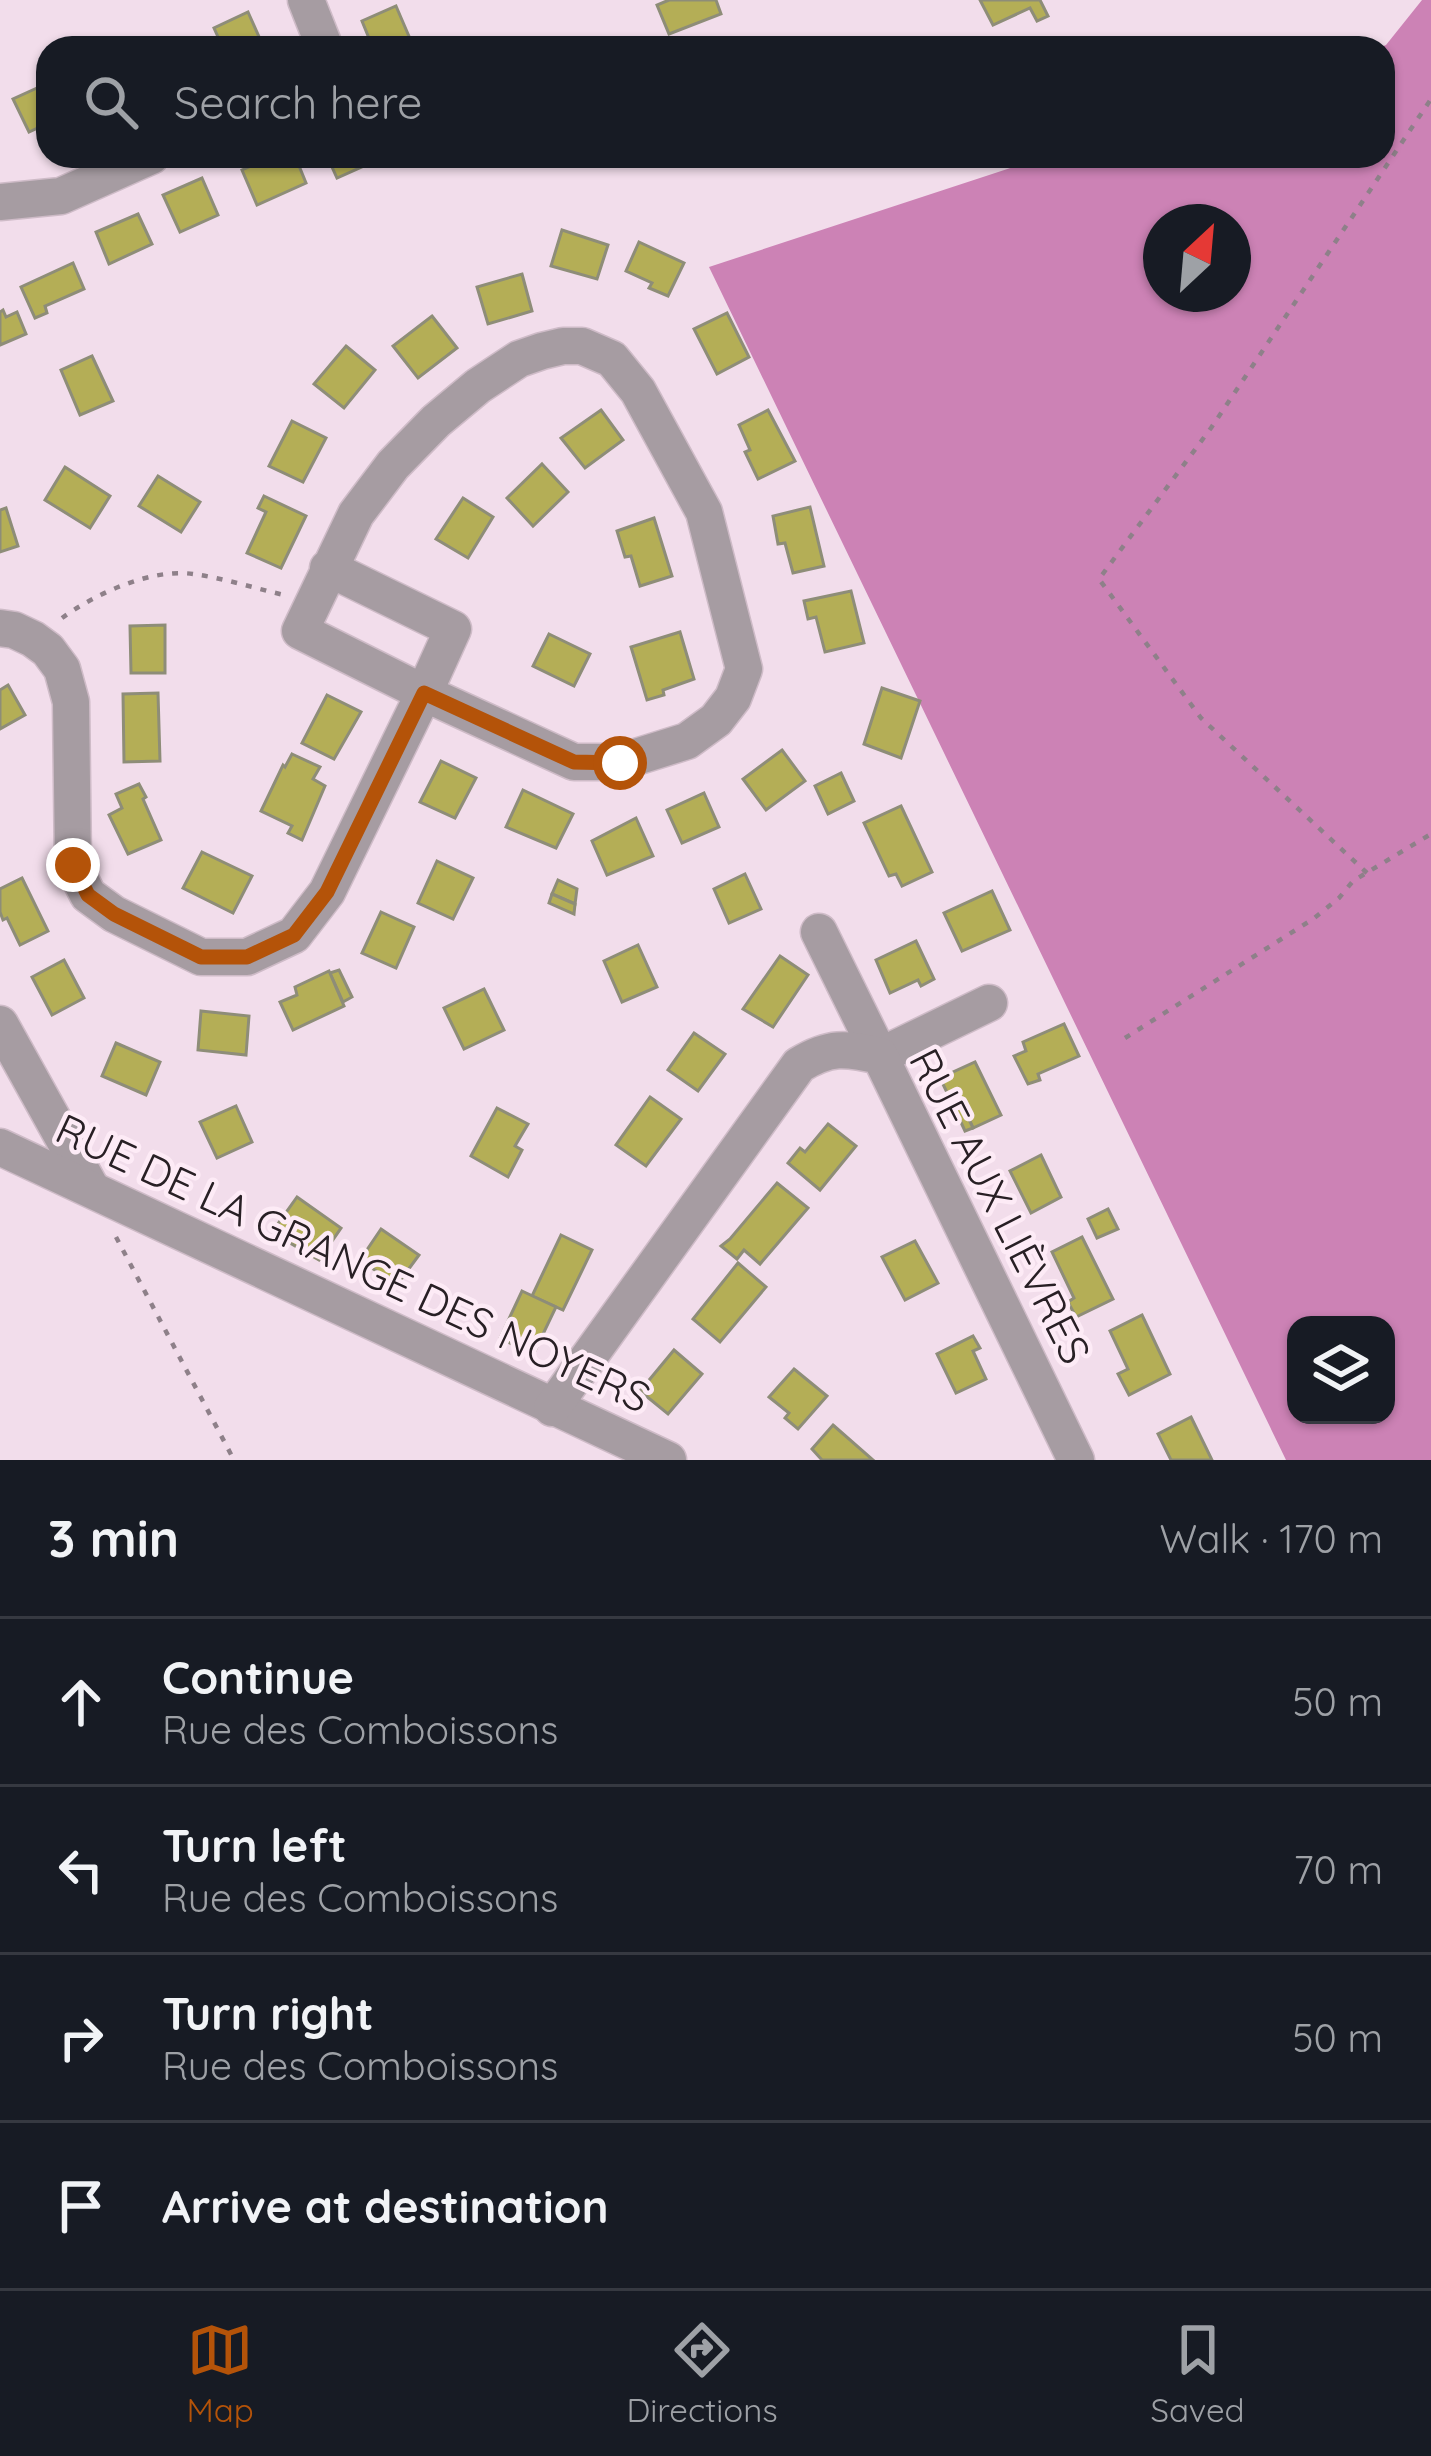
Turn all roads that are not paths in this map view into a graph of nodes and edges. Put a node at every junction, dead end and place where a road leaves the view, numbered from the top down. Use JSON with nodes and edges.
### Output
{"nodes":[{"id":1,"x":306,"y":0,"type":"edge"},
{"id":2,"x":321,"y":36,"type":"edge"},
{"id":3,"x":124,"y":168,"type":"edge"},
{"id":4,"x":0,"y":202,"type":"edge"},
{"id":5,"x":328,"y":568,"type":"junction"},
{"id":6,"x":17,"y":634,"type":"edge"},
{"id":7,"x":424,"y":693,"type":"junction"},
{"id":8,"x":819,"y":932,"type":"dead end"},
{"id":9,"x":989,"y":1003,"type":"dead end"},
{"id":10,"x":0,"y":1024,"type":"edge"},
{"id":11,"x":880,"y":1056,"type":"junction"},
{"id":12,"x":0,"y":1147,"type":"edge"},
{"id":13,"x":91,"y":1188,"type":"junction"},
{"id":14,"x":552,"y":1408,"type":"junction"},
{"id":15,"x":668,"y":1460,"type":"edge"},
{"id":16,"x":1076,"y":1460,"type":"edge"}],
"edges":[{"from":1,"to":2,"type":"street"},
{"from":3,"to":4,"type":"street"},
{"from":5,"to":7,"type":"street"},
{"from":5,"to":7,"type":"street"},
{"from":5,"to":7,"type":"street"},
{"from":6,"to":7,"type":"street"},
{"from":8,"to":11,"type":"street"},
{"from":9,"to":11,"type":"street"},
{"from":10,"to":13,"type":"street"},
{"from":11,"to":14,"type":"street","name":"RUE AUX LIÈVRES"},
{"from":11,"to":16,"type":"street","name":"RUE AUX LIÈVRES"},
{"from":12,"to":13,"type":"street","name":"RUE DE LA GRANGE DES NOYERS"},
{"from":13,"to":14,"type":"street","name":"RUE DE LA GRANGE DES NOYERS"},
{"from":14,"to":15,"type":"street","name":"RUE DE LA GRANGE DES NOYERS"}]}
